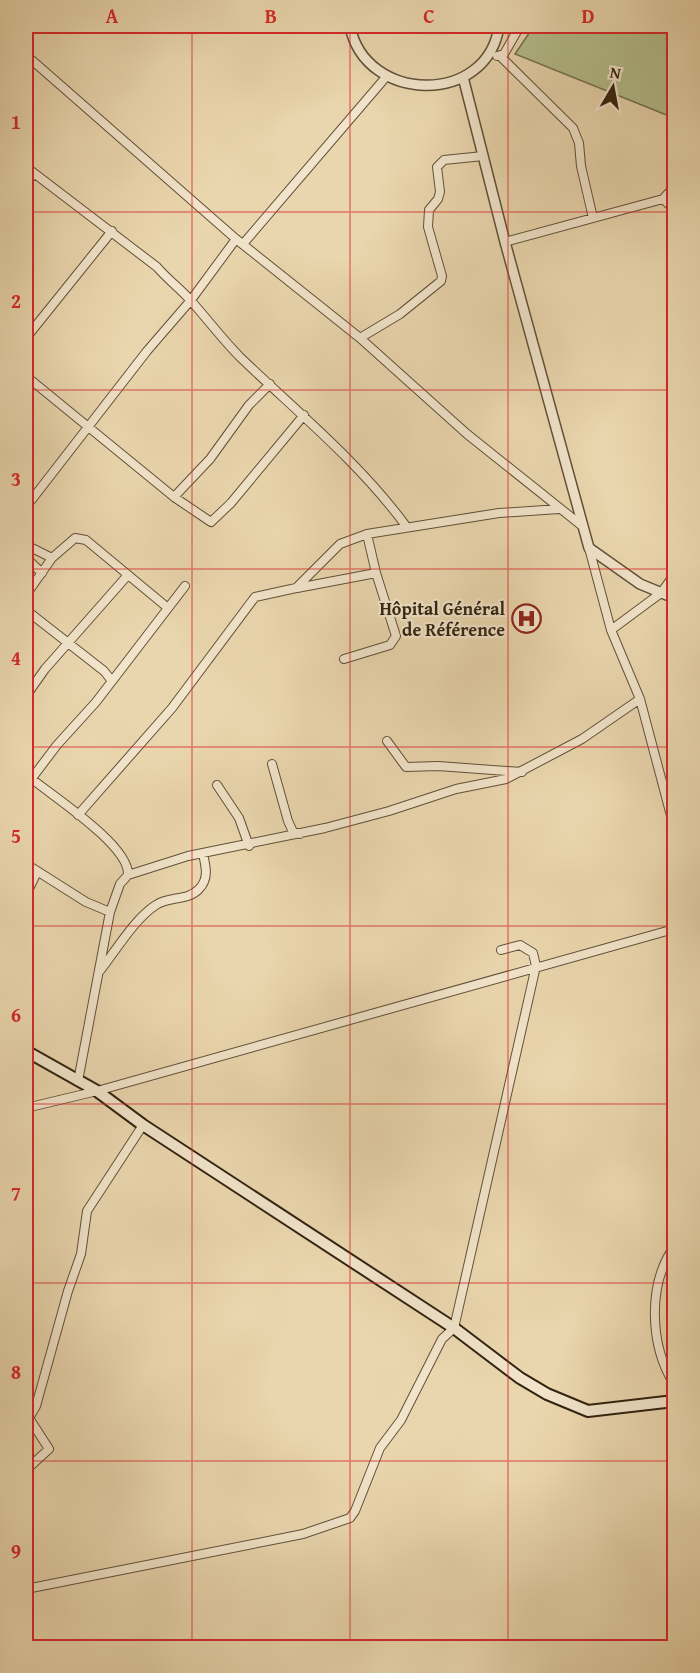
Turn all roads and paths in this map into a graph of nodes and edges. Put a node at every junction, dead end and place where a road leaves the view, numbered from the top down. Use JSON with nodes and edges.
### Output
{"nodes":[{"id":1,"x":350,"y":26,"type":"edge"},
{"id":2,"x":500,"y":26,"type":"edge"},
{"id":3,"x":520,"y":26,"type":"edge"},
{"id":4,"x":26,"y":55,"type":"edge"},
{"id":5,"x":487,"y":56,"type":"junction"},
{"id":6,"x":500,"y":56,"type":"junction"},
{"id":7,"x":386,"y":77,"type":"junction"},
{"id":8,"x":463,"y":77,"type":"junction"},
{"id":9,"x":483,"y":156,"type":"junction"},
{"id":10,"x":26,"y":167,"type":"edge"},
{"id":11,"x":34,"y":174,"type":"junction"},
{"id":12,"x":26,"y":183,"type":"edge"},
{"id":13,"x":675,"y":187,"type":"edge"},
{"id":14,"x":663,"y":199,"type":"junction"},
{"id":15,"x":675,"y":209,"type":"edge"},
{"id":16,"x":593,"y":218,"type":"junction"},
{"id":17,"x":112,"y":231,"type":"junction"},
{"id":18,"x":239,"y":241,"type":"junction"},
{"id":19,"x":505,"y":242,"type":"junction"},
{"id":20,"x":191,"y":300,"type":"junction"},
{"id":21,"x":26,"y":338,"type":"edge"},
{"id":22,"x":360,"y":338,"type":"junction"},
{"id":23,"x":26,"y":376,"type":"edge"},
{"id":24,"x":270,"y":384,"type":"junction"},
{"id":25,"x":304,"y":415,"type":"junction"},
{"id":26,"x":88,"y":427,"type":"junction"},
{"id":27,"x":174,"y":497,"type":"junction"},
{"id":28,"x":26,"y":507,"type":"edge"},
{"id":29,"x":559,"y":509,"type":"junction"},
{"id":30,"x":580,"y":525,"type":"junction"},
{"id":31,"x":406,"y":526,"type":"junction"},
{"id":32,"x":367,"y":534,"type":"junction"},
{"id":33,"x":26,"y":545,"type":"edge"},
{"id":34,"x":589,"y":548,"type":"junction"},
{"id":35,"x":26,"y":558,"type":"edge"},
{"id":36,"x":52,"y":558,"type":"junction"},
{"id":37,"x":42,"y":573,"type":"junction"},
{"id":38,"x":376,"y":573,"type":"junction"},
{"id":39,"x":675,"y":575,"type":"edge"},
{"id":40,"x":127,"y":576,"type":"junction"},
{"id":41,"x":185,"y":586,"type":"dead end"},
{"id":42,"x":296,"y":588,"type":"junction"},
{"id":43,"x":661,"y":594,"type":"junction"},
{"id":44,"x":26,"y":595,"type":"edge"},
{"id":45,"x":675,"y":598,"type":"edge"},
{"id":46,"x":168,"y":608,"type":"junction"},
{"id":47,"x":26,"y":610,"type":"edge"},
{"id":48,"x":611,"y":630,"type":"junction"},
{"id":49,"x":68,"y":645,"type":"junction"},
{"id":50,"x":344,"y":659,"type":"dead end"},
{"id":51,"x":112,"y":681,"type":"junction"},
{"id":52,"x":26,"y":696,"type":"edge"},
{"id":53,"x":640,"y":699,"type":"junction"},
{"id":54,"x":387,"y":741,"type":"dead end"},
{"id":55,"x":272,"y":764,"type":"dead end"},
{"id":56,"x":524,"y":772,"type":"junction"},
{"id":57,"x":32,"y":779,"type":"junction"},
{"id":58,"x":217,"y":785,"type":"dead end"},
{"id":59,"x":26,"y":786,"type":"edge"},
{"id":60,"x":78,"y":815,"type":"junction"},
{"id":61,"x":675,"y":827,"type":"edge"},
{"id":62,"x":300,"y":834,"type":"junction"},
{"id":63,"x":249,"y":846,"type":"junction"},
{"id":64,"x":203,"y":854,"type":"junction"},
{"id":65,"x":26,"y":864,"type":"edge"},
{"id":66,"x":37,"y":872,"type":"junction"},
{"id":67,"x":128,"y":875,"type":"junction"},
{"id":68,"x":26,"y":896,"type":"edge"},
{"id":69,"x":110,"y":912,"type":"junction"},
{"id":70,"x":675,"y":929,"type":"edge"},
{"id":71,"x":501,"y":950,"type":"dead end"},
{"id":72,"x":536,"y":966,"type":"junction"},
{"id":73,"x":99,"y":973,"type":"junction"},
{"id":74,"x":26,"y":1051,"type":"edge"},
{"id":75,"x":78,"y":1082,"type":"junction"},
{"id":76,"x":97,"y":1092,"type":"junction"},
{"id":77,"x":26,"y":1108,"type":"edge"},
{"id":78,"x":143,"y":1125,"type":"junction"},
{"id":79,"x":675,"y":1247,"type":"edge"},
{"id":80,"x":454,"y":1328,"type":"junction"},
{"id":81,"x":675,"y":1384,"type":"edge"},
{"id":82,"x":675,"y":1401,"type":"edge"},
{"id":83,"x":29,"y":1412,"type":"edge"},
{"id":84,"x":26,"y":1470,"type":"edge"},
{"id":85,"x":26,"y":1589,"type":"edge"}],
"edges":[{"from":1,"to":7,"type":"street"},
{"from":2,"to":5,"type":"street"},
{"from":3,"to":6,"type":"street"},
{"from":4,"to":18,"type":"street"},
{"from":5,"to":6,"type":"street"},
{"from":5,"to":8,"type":"street"},
{"from":6,"to":16,"type":"street"},
{"from":7,"to":8,"type":"street"},
{"from":7,"to":18,"type":"street"},
{"from":8,"to":9,"type":"street"},
{"from":9,"to":19,"type":"street"},
{"from":9,"to":22,"type":"street"},
{"from":10,"to":11,"type":"street"},
{"from":11,"to":12,"type":"street"},
{"from":11,"to":17,"type":"street"},
{"from":13,"to":14,"type":"street"},
{"from":14,"to":15,"type":"street"},
{"from":14,"to":16,"type":"street"},
{"from":16,"to":19,"type":"street"},
{"from":17,"to":20,"type":"street"},
{"from":17,"to":21,"type":"street"},
{"from":18,"to":20,"type":"street"},
{"from":18,"to":22,"type":"street"},
{"from":19,"to":30,"type":"street"},
{"from":20,"to":24,"type":"street"},
{"from":20,"to":26,"type":"street"},
{"from":22,"to":29,"type":"street"},
{"from":23,"to":26,"type":"street"},
{"from":24,"to":25,"type":"street"},
{"from":24,"to":27,"type":"street"},
{"from":25,"to":27,"type":"street"},
{"from":25,"to":31,"type":"street"},
{"from":26,"to":27,"type":"street"},
{"from":26,"to":28,"type":"street"},
{"from":29,"to":30,"type":"street"},
{"from":29,"to":31,"type":"street"},
{"from":30,"to":34,"type":"street"},
{"from":31,"to":32,"type":"street"},
{"from":32,"to":38,"type":"street"},
{"from":32,"to":42,"type":"street"},
{"from":33,"to":36,"type":"street"},
{"from":34,"to":43,"type":"street"},
{"from":34,"to":48,"type":"street"},
{"from":35,"to":37,"type":"street"},
{"from":36,"to":37,"type":"street"},
{"from":36,"to":40,"type":"street"},
{"from":37,"to":44,"type":"street"},
{"from":38,"to":42,"type":"street"},
{"from":38,"to":50,"type":"street"},
{"from":39,"to":43,"type":"street"},
{"from":40,"to":46,"type":"street"},
{"from":40,"to":49,"type":"street"},
{"from":41,"to":46,"type":"street"},
{"from":42,"to":60,"type":"street"},
{"from":43,"to":45,"type":"street"},
{"from":43,"to":48,"type":"street"},
{"from":46,"to":51,"type":"street"},
{"from":47,"to":49,"type":"street"},
{"from":48,"to":53,"type":"street"},
{"from":49,"to":51,"type":"street"},
{"from":49,"to":52,"type":"street"},
{"from":51,"to":57,"type":"street"},
{"from":53,"to":56,"type":"street"},
{"from":53,"to":61,"type":"street"},
{"from":54,"to":56,"type":"street"},
{"from":55,"to":62,"type":"street"},
{"from":56,"to":62,"type":"street"},
{"from":57,"to":59,"type":"street"},
{"from":57,"to":60,"type":"street"},
{"from":58,"to":63,"type":"street"},
{"from":60,"to":67,"type":"street"},
{"from":62,"to":63,"type":"street"},
{"from":63,"to":64,"type":"street"},
{"from":64,"to":67,"type":"street"},
{"from":64,"to":73,"type":"street"},
{"from":65,"to":66,"type":"street"},
{"from":66,"to":68,"type":"street"},
{"from":66,"to":69,"type":"street"},
{"from":67,"to":69,"type":"street"},
{"from":69,"to":73,"type":"street"},
{"from":70,"to":72,"type":"street"},
{"from":71,"to":72,"type":"street"},
{"from":72,"to":76,"type":"street"},
{"from":72,"to":80,"type":"street"},
{"from":73,"to":75,"type":"street"},
{"from":74,"to":75,"type":"main road"},
{"from":75,"to":76,"type":"main road"},
{"from":76,"to":77,"type":"street"},
{"from":76,"to":78,"type":"main road"},
{"from":78,"to":80,"type":"main road"},
{"from":78,"to":83,"type":"street"},
{"from":79,"to":81,"type":"street"},
{"from":80,"to":82,"type":"main road"},
{"from":80,"to":85,"type":"street"},
{"from":83,"to":84,"type":"street"}]}
